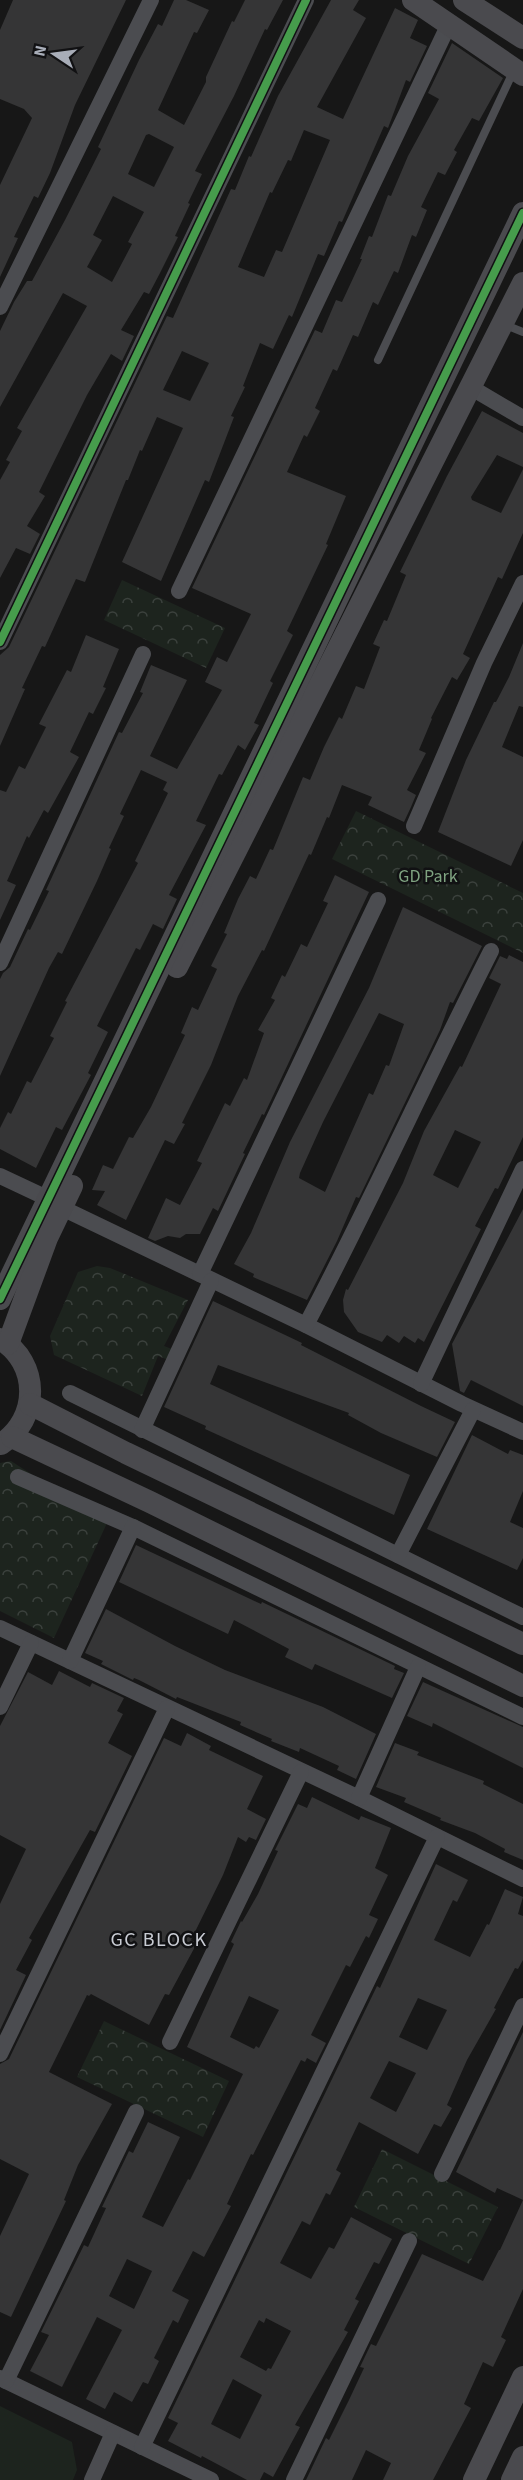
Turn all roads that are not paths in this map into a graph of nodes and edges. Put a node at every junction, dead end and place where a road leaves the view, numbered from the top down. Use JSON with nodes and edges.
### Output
{"nodes":[{"id":1,"x":151,"y":0,"type":"edge"},
{"id":2,"x":306,"y":0,"type":"edge"},
{"id":3,"x":413,"y":0,"type":"edge"},
{"id":4,"x":464,"y":0,"type":"edge"},
{"id":5,"x":449,"y":24,"type":"junction"},
{"id":6,"x":523,"y":38,"type":"edge"},
{"id":7,"x":519,"y":72,"type":"edge"},
{"id":8,"x":523,"y":213,"type":"edge"},
{"id":9,"x":492,"y":277,"type":"junction"},
{"id":10,"x":521,"y":287,"type":"edge"},
{"id":11,"x":0,"y":307,"type":"edge"},
{"id":12,"x":502,"y":324,"type":"junction"},
{"id":13,"x":523,"y":332,"type":"edge"},
{"id":14,"x":378,"y":360,"type":"dead end"},
{"id":15,"x":470,"y":387,"type":"junction"},
{"id":16,"x":523,"y":418,"type":"edge"},
{"id":17,"x":399,"y":471,"type":"junction"},
{"id":18,"x":422,"y":481,"type":"junction"},
{"id":19,"x":523,"y":583,"type":"edge"},
{"id":20,"x":179,"y":591,"type":"dead end"},
{"id":21,"x":0,"y":642,"type":"edge"},
{"id":22,"x":143,"y":654,"type":"dead end"},
{"id":23,"x":242,"y":817,"type":"junction"},
{"id":24,"x":414,"y":826,"type":"dead end"},
{"id":25,"x":378,"y":900,"type":"dead end"},
{"id":26,"x":491,"y":951,"type":"dead end"},
{"id":27,"x":0,"y":963,"type":"edge"},
{"id":28,"x":523,"y":1169,"type":"edge"},
{"id":29,"x":0,"y":1176,"type":"edge"},
{"id":30,"x":55,"y":1204,"type":"junction"},
{"id":31,"x":205,"y":1277,"type":"junction"},
{"id":32,"x":0,"y":1299,"type":"edge"},
{"id":33,"x":306,"y":1325,"type":"junction"},
{"id":34,"x":4,"y":1341,"type":"edge"},
{"id":35,"x":421,"y":1383,"type":"junction"},
{"id":36,"x":70,"y":1393,"type":"dead end"},
{"id":37,"x":30,"y":1404,"type":"junction"},
{"id":38,"x":473,"y":1410,"type":"junction"},
{"id":39,"x":142,"y":1430,"type":"junction"},
{"id":40,"x":523,"y":1432,"type":"edge"},
{"id":41,"x":6,"y":1441,"type":"edge"},
{"id":42,"x":18,"y":1477,"type":"dead end"},
{"id":43,"x":133,"y":1527,"type":"junction"},
{"id":44,"x":398,"y":1556,"type":"junction"},
{"id":45,"x":523,"y":1617,"type":"edge"},
{"id":46,"x":0,"y":1628,"type":"edge"},
{"id":47,"x":31,"y":1643,"type":"junction"},
{"id":48,"x":523,"y":1644,"type":"edge"},
{"id":49,"x":70,"y":1661,"type":"junction"},
{"id":50,"x":418,"y":1667,"type":"junction"},
{"id":51,"x":523,"y":1686,"type":"edge"},
{"id":52,"x":0,"y":1707,"type":"edge"},
{"id":53,"x":168,"y":1708,"type":"junction"},
{"id":54,"x":523,"y":1717,"type":"edge"},
{"id":55,"x":301,"y":1772,"type":"junction"},
{"id":56,"x":359,"y":1798,"type":"junction"},
{"id":57,"x":437,"y":1837,"type":"junction"},
{"id":58,"x":523,"y":1879,"type":"edge"},
{"id":59,"x":523,"y":2006,"type":"edge"},
{"id":60,"x":170,"y":2042,"type":"dead end"},
{"id":61,"x":0,"y":2054,"type":"edge"},
{"id":62,"x":136,"y":2112,"type":"dead end"},
{"id":63,"x":442,"y":2174,"type":"dead end"},
{"id":64,"x":409,"y":2241,"type":"dead end"},
{"id":65,"x":523,"y":2377,"type":"edge"},
{"id":66,"x":3,"y":2380,"type":"edge"},
{"id":67,"x":114,"y":2433,"type":"junction"},
{"id":68,"x":142,"y":2447,"type":"junction"},
{"id":69,"x":523,"y":2457,"type":"edge"},
{"id":70,"x":92,"y":2480,"type":"edge"},
{"id":71,"x":210,"y":2480,"type":"edge"},
{"id":72,"x":294,"y":2480,"type":"edge"},
{"id":73,"x":474,"y":2480,"type":"edge"},
{"id":74,"x":512,"y":2480,"type":"edge"}],
"edges":[{"from":1,"to":11,"type":"street"},
{"from":2,"to":21,"type":"street"},
{"from":3,"to":5,"type":"street"},
{"from":4,"to":6,"type":"street"},
{"from":5,"to":7,"type":"street"},
{"from":5,"to":20,"type":"street"},
{"from":7,"to":14,"type":"lane"},
{"from":8,"to":9,"type":"street"},
{"from":9,"to":10,"type":"street"},
{"from":9,"to":17,"type":"street"},
{"from":10,"to":12,"type":"street"},
{"from":12,"to":13,"type":"lane"},
{"from":12,"to":15,"type":"street"},
{"from":15,"to":16,"type":"street"},
{"from":15,"to":18,"type":"street"},
{"from":17,"to":18,"type":"street"},
{"from":17,"to":23,"type":"street"},
{"from":18,"to":23,"type":"street"},
{"from":19,"to":24,"type":"street"},
{"from":22,"to":27,"type":"street"},
{"from":23,"to":30,"type":"street"},
{"from":25,"to":31,"type":"street"},
{"from":26,"to":33,"type":"street"},
{"from":28,"to":35,"type":"street"},
{"from":29,"to":30,"type":"street"},
{"from":30,"to":31,"type":"street"},
{"from":30,"to":32,"type":"street"},
{"from":30,"to":34,"type":"street"},
{"from":31,"to":33,"type":"street"},
{"from":31,"to":39,"type":"street"},
{"from":33,"to":35,"type":"street"},
{"from":34,"to":37,"type":"street"},
{"from":35,"to":38,"type":"street"},
{"from":36,"to":39,"type":"street"},
{"from":37,"to":41,"type":"street"},
{"from":37,"to":48,"type":"street"},
{"from":38,"to":40,"type":"street"},
{"from":38,"to":44,"type":"street"},
{"from":39,"to":44,"type":"street"},
{"from":41,"to":51,"type":"street"},
{"from":42,"to":43,"type":"street"},
{"from":43,"to":49,"type":"street"},
{"from":43,"to":50,"type":"street"},
{"from":44,"to":45,"type":"street"},
{"from":46,"to":47,"type":"street"},
{"from":47,"to":49,"type":"street"},
{"from":47,"to":52,"type":"street"},
{"from":49,"to":53,"type":"street"},
{"from":50,"to":54,"type":"street"},
{"from":50,"to":56,"type":"street"},
{"from":53,"to":55,"type":"street"},
{"from":53,"to":61,"type":"street"},
{"from":55,"to":56,"type":"street"},
{"from":55,"to":60,"type":"street"},
{"from":56,"to":57,"type":"street"},
{"from":57,"to":58,"type":"street"},
{"from":57,"to":68,"type":"street"},
{"from":59,"to":63,"type":"street"},
{"from":62,"to":66,"type":"street"},
{"from":64,"to":72,"type":"street"},
{"from":65,"to":73,"type":"street"},
{"from":66,"to":67,"type":"street"},
{"from":67,"to":68,"type":"street"},
{"from":67,"to":70,"type":"street"},
{"from":68,"to":71,"type":"street"},
{"from":69,"to":74,"type":"street"}]}
